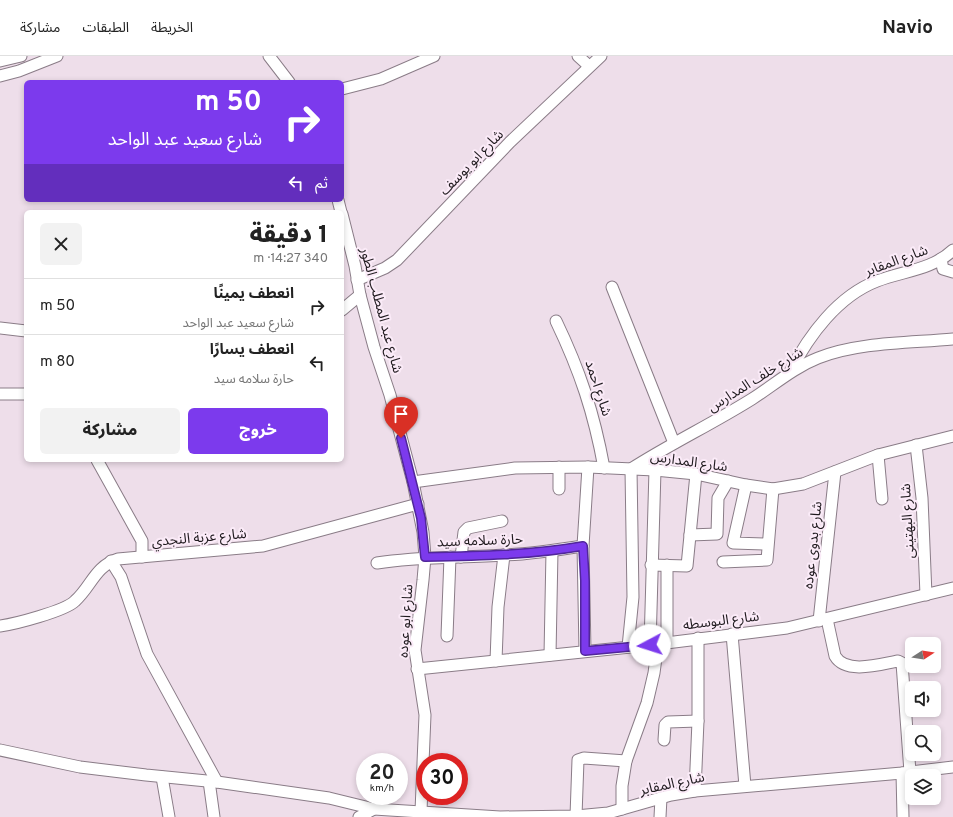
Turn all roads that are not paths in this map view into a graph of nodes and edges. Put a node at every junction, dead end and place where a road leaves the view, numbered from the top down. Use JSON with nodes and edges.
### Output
{"nodes":[{"id":1,"x":17,"y":56,"type":"edge"},
{"id":2,"x":57,"y":56,"type":"edge"},
{"id":3,"x":269,"y":56,"type":"edge"},
{"id":4,"x":434,"y":56,"type":"edge"},
{"id":5,"x":578,"y":56,"type":"edge"},
{"id":6,"x":601,"y":56,"type":"edge"},
{"id":7,"x":0,"y":61,"type":"edge"},
{"id":8,"x":589,"y":66,"type":"junction"},
{"id":9,"x":0,"y":76,"type":"edge"},
{"id":10,"x":287,"y":80,"type":"edge"},
{"id":11,"x":344,"y":88,"type":"edge"},
{"id":12,"x":344,"y":222,"type":"edge"},
{"id":13,"x":953,"y":250,"type":"edge"},
{"id":14,"x":941,"y":259,"type":"junction"},
{"id":15,"x":953,"y":272,"type":"edge"},
{"id":16,"x":357,"y":280,"type":"junction"},
{"id":17,"x":612,"y":287,"type":"dead end"},
{"id":18,"x":360,"y":296,"type":"junction"},
{"id":19,"x":344,"y":308,"type":"edge"},
{"id":20,"x":556,"y":320,"type":"dead end"},
{"id":21,"x":0,"y":328,"type":"edge"},
{"id":22,"x":24,"y":331,"type":"edge"},
{"id":23,"x":953,"y":339,"type":"edge"},
{"id":24,"x":789,"y":373,"type":"junction"},
{"id":25,"x":0,"y":394,"type":"edge"},
{"id":26,"x":24,"y":394,"type":"edge"},
{"id":27,"x":953,"y":436,"type":"edge"},
{"id":28,"x":674,"y":443,"type":"junction"},
{"id":29,"x":916,"y":445,"type":"junction"},
{"id":30,"x":878,"y":455,"type":"junction"},
{"id":31,"x":98,"y":462,"type":"edge"},
{"id":32,"x":559,"y":467,"type":"junction"},
{"id":33,"x":588,"y":467,"type":"junction"},
{"id":34,"x":604,"y":468,"type":"junction"},
{"id":35,"x":631,"y":469,"type":"junction"},
{"id":36,"x":655,"y":470,"type":"junction"},
{"id":37,"x":835,"y":472,"type":"junction"},
{"id":38,"x":696,"y":474,"type":"junction"},
{"id":39,"x":728,"y":481,"type":"junction"},
{"id":40,"x":413,"y":482,"type":"junction"},
{"id":41,"x":746,"y":485,"type":"junction"},
{"id":42,"x":559,"y":489,"type":"dead end"},
{"id":43,"x":773,"y":489,"type":"junction"},
{"id":44,"x":882,"y":499,"type":"dead end"},
{"id":45,"x":418,"y":504,"type":"junction"},
{"id":46,"x":502,"y":521,"type":"dead end"},
{"id":47,"x":690,"y":535,"type":"junction"},
{"id":48,"x":768,"y":544,"type":"junction"},
{"id":49,"x":583,"y":546,"type":"junction"},
{"id":50,"x":552,"y":551,"type":"junction"},
{"id":51,"x":504,"y":555,"type":"junction"},
{"id":52,"x":461,"y":556,"type":"junction"},
{"id":53,"x":142,"y":557,"type":"junction"},
{"id":54,"x":425,"y":557,"type":"junction"},
{"id":55,"x":450,"y":557,"type":"junction"},
{"id":56,"x":110,"y":561,"type":"junction"},
{"id":57,"x":723,"y":562,"type":"dead end"},
{"id":58,"x":377,"y":563,"type":"dead end"},
{"id":59,"x":651,"y":565,"type":"junction"},
{"id":60,"x":667,"y":565,"type":"junction"},
{"id":61,"x":953,"y":588,"type":"edge"},
{"id":62,"x":926,"y":595,"type":"junction"},
{"id":63,"x":633,"y":597,"type":"junction"},
{"id":64,"x":652,"y":597,"type":"junction"},
{"id":65,"x":667,"y":598,"type":"junction"},
{"id":66,"x":823,"y":620,"type":"junction"},
{"id":67,"x":0,"y":626,"type":"edge"},
{"id":68,"x":732,"y":634,"type":"junction"},
{"id":69,"x":447,"y":636,"type":"dead end"},
{"id":70,"x":698,"y":638,"type":"junction"},
{"id":71,"x":658,"y":643,"type":"junction"},
{"id":72,"x":628,"y":647,"type":"junction"},
{"id":73,"x":585,"y":651,"type":"junction"},
{"id":74,"x":550,"y":655,"type":"junction"},
{"id":75,"x":496,"y":661,"type":"junction"},
{"id":76,"x":417,"y":669,"type":"junction"},
{"id":77,"x":698,"y":721,"type":"junction"},
{"id":78,"x":664,"y":740,"type":"dead end"},
{"id":79,"x":0,"y":750,"type":"edge"},
{"id":80,"x":626,"y":761,"type":"junction"},
{"id":81,"x":953,"y":767,"type":"edge"},
{"id":82,"x":906,"y":769,"type":"edge"},
{"id":83,"x":937,"y":769,"type":"edge"},
{"id":84,"x":905,"y":773,"type":"edge"},
{"id":85,"x":162,"y":777,"type":"junction"},
{"id":86,"x":213,"y":782,"type":"junction"},
{"id":87,"x":745,"y":786,"type":"junction"},
{"id":88,"x":905,"y":788,"type":"edge"},
{"id":89,"x":696,"y":791,"type":"junction"},
{"id":90,"x":661,"y":798,"type":"junction"},
{"id":91,"x":374,"y":809,"type":"junction"},
{"id":92,"x":622,"y":810,"type":"junction"},
{"id":93,"x":421,"y":811,"type":"junction"},
{"id":94,"x":568,"y":816,"type":"edge"},
{"id":95,"x":169,"y":817,"type":"edge"},
{"id":96,"x":214,"y":817,"type":"edge"},
{"id":97,"x":359,"y":817,"type":"edge"},
{"id":98,"x":500,"y":817,"type":"edge"},
{"id":99,"x":660,"y":817,"type":"edge"},
{"id":100,"x":903,"y":817,"type":"edge"}],
"edges":[{"from":1,"to":7,"type":"street"},
{"from":2,"to":9,"type":"street"},
{"from":3,"to":10,"type":"street"},
{"from":4,"to":11,"type":"street"},
{"from":5,"to":8,"type":"street"},
{"from":6,"to":8,"type":"street","name":"شارع ابو يوسف"},
{"from":8,"to":16,"type":"street","name":"شارع ابو يوسف"},
{"from":12,"to":16,"type":"street","name":"شارع عبد المطلب الطور"},
{"from":13,"to":14,"type":"street","name":"شارع المقابر"},
{"from":14,"to":15,"type":"street"},
{"from":14,"to":24,"type":"street","name":"شارع المقابر"},
{"from":16,"to":18,"type":"street","name":"شارع عبد المطلب الطور"},
{"from":17,"to":28,"type":"street"},
{"from":18,"to":19,"type":"street"},
{"from":18,"to":40,"type":"street","name":"شارع عبد المطلب الطور"},
{"from":20,"to":34,"type":"street","name":"شارع احمد"},
{"from":21,"to":22,"type":"street"},
{"from":23,"to":24,"type":"street","name":"شارع خلف المدارس"},
{"from":24,"to":28,"type":"street","name":"شارع خلف المدارس"},
{"from":25,"to":26,"type":"street"},
{"from":27,"to":29,"type":"street","name":"شارع المدارس"},
{"from":28,"to":35,"type":"street","name":"شارع خلف المدارس"},
{"from":29,"to":30,"type":"street","name":"شارع المدارس"},
{"from":29,"to":62,"type":"street","name":"شارع البهتينى"},
{"from":30,"to":37,"type":"street","name":"شارع المدارس"},
{"from":30,"to":44,"type":"street"},
{"from":31,"to":53,"type":"street"},
{"from":32,"to":33,"type":"street","name":"شارع المدارس"},
{"from":32,"to":40,"type":"street","name":"شارع المدارس"},
{"from":32,"to":42,"type":"street"},
{"from":33,"to":34,"type":"street","name":"شارع المدارس"},
{"from":33,"to":49,"type":"street"},
{"from":34,"to":35,"type":"street","name":"شارع المدارس"},
{"from":35,"to":36,"type":"street","name":"شارع المدارس"},
{"from":35,"to":63,"type":"street"},
{"from":36,"to":38,"type":"street","name":"شارع المدارس"},
{"from":36,"to":59,"type":"street"},
{"from":37,"to":43,"type":"street","name":"شارع المدارس"},
{"from":37,"to":66,"type":"street","name":"شارع بدوى عوده"},
{"from":38,"to":39,"type":"street","name":"شارع المدارس"},
{"from":38,"to":47,"type":"street"},
{"from":39,"to":41,"type":"street","name":"شارع المدارس"},
{"from":39,"to":47,"type":"street"},
{"from":40,"to":45,"type":"street","name":"شارع ابو عوده"},
{"from":41,"to":43,"type":"street","name":"شارع المدارس"},
{"from":41,"to":48,"type":"street"},
{"from":43,"to":48,"type":"street"},
{"from":45,"to":53,"type":"street","name":"شارع عزبة النجدي"},
{"from":45,"to":54,"type":"street","name":"شارع ابو عوده"},
{"from":46,"to":52,"type":"street"},
{"from":47,"to":60,"type":"street"},
{"from":48,"to":57,"type":"street"},
{"from":49,"to":50,"type":"street","name":"حارة سلامه سيد"},
{"from":49,"to":73,"type":"street"},
{"from":50,"to":51,"type":"street","name":"حارة سلامه سيد"},
{"from":50,"to":74,"type":"street"},
{"from":51,"to":52,"type":"street","name":"حارة سلامه سيد"},
{"from":51,"to":75,"type":"street"},
{"from":52,"to":55,"type":"street","name":"حارة سلامه سيد"},
{"from":53,"to":56,"type":"street","name":"شارع عزبة النجدي"},
{"from":54,"to":55,"type":"street","name":"حارة سلامه سيد"},
{"from":54,"to":58,"type":"street","name":"حارة سلامه سيد"},
{"from":54,"to":76,"type":"street","name":"شارع ابو عوده"},
{"from":55,"to":69,"type":"street"},
{"from":56,"to":67,"type":"street"},
{"from":56,"to":86,"type":"street"},
{"from":59,"to":60,"type":"street"},
{"from":59,"to":64,"type":"street"},
{"from":60,"to":65,"type":"street"},
{"from":61,"to":62,"type":"street","name":"شارع البوسطه"},
{"from":62,"to":66,"type":"street","name":"شارع البوسطه"},
{"from":63,"to":64,"type":"street"},
{"from":63,"to":72,"type":"street"},
{"from":64,"to":65,"type":"street"},
{"from":64,"to":71,"type":"street"},
{"from":65,"to":71,"type":"street"},
{"from":66,"to":68,"type":"street","name":"شارع البوسطه"},
{"from":66,"to":82,"type":"street","name":"شارع بدوى عوده"},
{"from":68,"to":70,"type":"street","name":"شارع البوسطه"},
{"from":68,"to":87,"type":"street"},
{"from":70,"to":71,"type":"street","name":"شارع البوسطه"},
{"from":70,"to":77,"type":"street"},
{"from":71,"to":72,"type":"street","name":"شارع البوسطه"},
{"from":71,"to":80,"type":"street"},
{"from":72,"to":73,"type":"street","name":"شارع البوسطه"},
{"from":73,"to":74,"type":"street","name":"شارع البوسطه"},
{"from":74,"to":75,"type":"street","name":"شارع البوسطه"},
{"from":75,"to":76,"type":"street","name":"شارع البوسطه"},
{"from":76,"to":93,"type":"street","name":"شارع ابو عوده"},
{"from":77,"to":78,"type":"street"},
{"from":77,"to":89,"type":"street"},
{"from":79,"to":85,"type":"street","name":"شارع المقابر"},
{"from":80,"to":92,"type":"street"},
{"from":80,"to":94,"type":"street"},
{"from":81,"to":83,"type":"street","name":"شارع المقابر"},
{"from":84,"to":87,"type":"street","name":"شارع المقابر"},
{"from":85,"to":86,"type":"street","name":"شارع المقابر"},
{"from":85,"to":95,"type":"street"},
{"from":86,"to":91,"type":"street","name":"شارع المقابر"},
{"from":86,"to":96,"type":"street"},
{"from":87,"to":89,"type":"street","name":"شارع المقابر"},
{"from":88,"to":100,"type":"street"},
{"from":89,"to":90,"type":"street","name":"شارع المقابر"},
{"from":90,"to":92,"type":"street","name":"شارع المقابر"},
{"from":90,"to":99,"type":"street"},
{"from":91,"to":93,"type":"street","name":"شارع المقابر"},
{"from":91,"to":97,"type":"street"},
{"from":92,"to":94,"type":"street","name":"شارع المقابر"},
{"from":93,"to":98,"type":"street","name":"شارع المقابر"},
{"from":94,"to":98,"type":"street","name":"شارع المقابر"}]}
